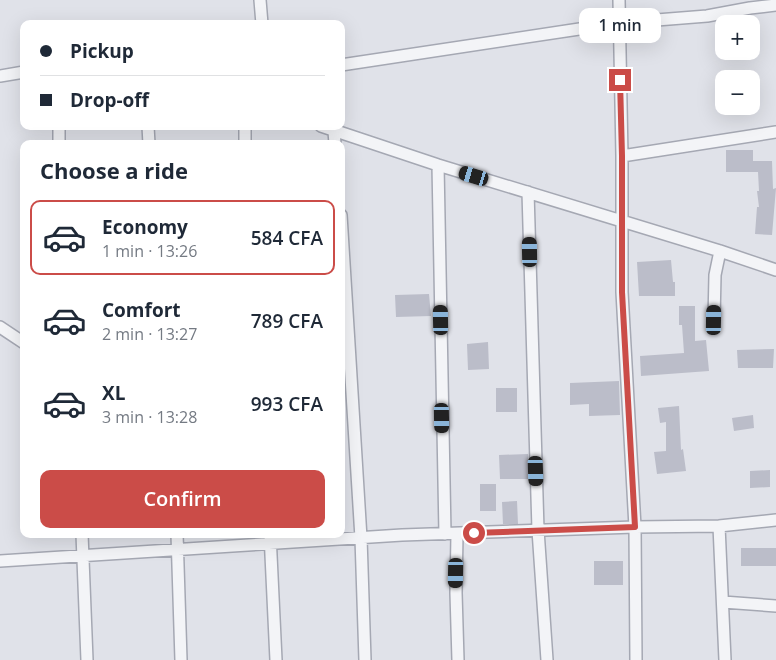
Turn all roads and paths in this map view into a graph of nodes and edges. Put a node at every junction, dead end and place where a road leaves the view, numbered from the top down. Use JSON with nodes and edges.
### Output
{"nodes":[{"id":1,"x":260,"y":0,"type":"edge"},
{"id":2,"x":619,"y":0,"type":"edge"},
{"id":3,"x":776,"y":5,"type":"edge"},
{"id":4,"x":262,"y":20,"type":"edge"},
{"id":5,"x":619,"y":23,"type":"junction"},
{"id":6,"x":345,"y":64,"type":"edge"},
{"id":7,"x":20,"y":73,"type":"edge"},
{"id":8,"x":0,"y":76,"type":"edge"},
{"id":9,"x":334,"y":131,"type":"joint"},
{"id":10,"x":776,"y":132,"type":"edge"},
{"id":11,"x":335,"y":140,"type":"edge"},
{"id":12,"x":622,"y":156,"type":"junction"},
{"id":13,"x":438,"y":165,"type":"junction"},
{"id":14,"x":528,"y":192,"type":"junction"},
{"id":15,"x":623,"y":222,"type":"junction"},
{"id":16,"x":720,"y":251,"type":"junction"},
{"id":17,"x":776,"y":270,"type":"edge"},
{"id":18,"x":345,"y":280,"type":"edge"},
{"id":19,"x":714,"y":320,"type":"dead end"},
{"id":20,"x":0,"y":327,"type":"edge"},
{"id":21,"x":20,"y":340,"type":"edge"},
{"id":22,"x":776,"y":520,"type":"edge"},
{"id":23,"x":719,"y":526,"type":"junction"},
{"id":24,"x":635,"y":527,"type":"junction"},
{"id":25,"x":538,"y":530,"type":"junction"},
{"id":26,"x":445,"y":534,"type":"junction"},
{"id":27,"x":457,"y":534,"type":"junction"},
{"id":28,"x":82,"y":538,"type":"edge"},
{"id":29,"x":177,"y":538,"type":"edge"},
{"id":30,"x":361,"y":538,"type":"junction"},
{"id":31,"x":270,"y":539,"type":"edge"},
{"id":32,"x":178,"y":550,"type":"junction"},
{"id":33,"x":84,"y":554,"type":"junction"},
{"id":34,"x":0,"y":561,"type":"edge"},
{"id":35,"x":723,"y":602,"type":"junction"},
{"id":36,"x":776,"y":606,"type":"edge"},
{"id":37,"x":87,"y":660,"type":"edge"},
{"id":38,"x":181,"y":660,"type":"edge"},
{"id":39,"x":276,"y":660,"type":"edge"},
{"id":40,"x":365,"y":660,"type":"edge"},
{"id":41,"x":458,"y":660,"type":"edge"},
{"id":42,"x":547,"y":660,"type":"edge"},
{"id":43,"x":636,"y":660,"type":"edge"},
{"id":44,"x":725,"y":660,"type":"edge"}],
"edges":[{"from":1,"to":4,"type":"street"},
{"from":2,"to":5,"type":"street"},
{"from":3,"to":5,"type":"street"},
{"from":5,"to":6,"type":"street"},
{"from":5,"to":12,"type":"street"},
{"from":7,"to":8,"type":"street"},
{"from":9,"to":11,"type":"street"},
{"from":9,"to":13,"type":"street"},
{"from":10,"to":12,"type":"street"},
{"from":12,"to":15,"type":"street"},
{"from":13,"to":14,"type":"street"},
{"from":13,"to":26,"type":"street"},
{"from":14,"to":15,"type":"street"},
{"from":14,"to":25,"type":"street"},
{"from":15,"to":16,"type":"street"},
{"from":15,"to":24,"type":"street"},
{"from":16,"to":17,"type":"street"},
{"from":16,"to":19,"type":"street"},
{"from":18,"to":30,"type":"street"},
{"from":20,"to":21,"type":"street"},
{"from":22,"to":23,"type":"street"},
{"from":23,"to":24,"type":"street"},
{"from":23,"to":35,"type":"street"},
{"from":24,"to":25,"type":"street"},
{"from":24,"to":43,"type":"street"},
{"from":25,"to":27,"type":"street"},
{"from":25,"to":42,"type":"street"},
{"from":26,"to":27,"type":"street"},
{"from":26,"to":30,"type":"street"},
{"from":27,"to":41,"type":"street"},
{"from":28,"to":33,"type":"street"},
{"from":29,"to":32,"type":"street"},
{"from":30,"to":31,"type":"street"},
{"from":30,"to":40,"type":"street"},
{"from":31,"to":32,"type":"street"},
{"from":31,"to":39,"type":"street"},
{"from":32,"to":33,"type":"street"},
{"from":32,"to":38,"type":"street"},
{"from":33,"to":34,"type":"street"},
{"from":33,"to":37,"type":"street"},
{"from":35,"to":36,"type":"street"},
{"from":35,"to":44,"type":"street"}]}
